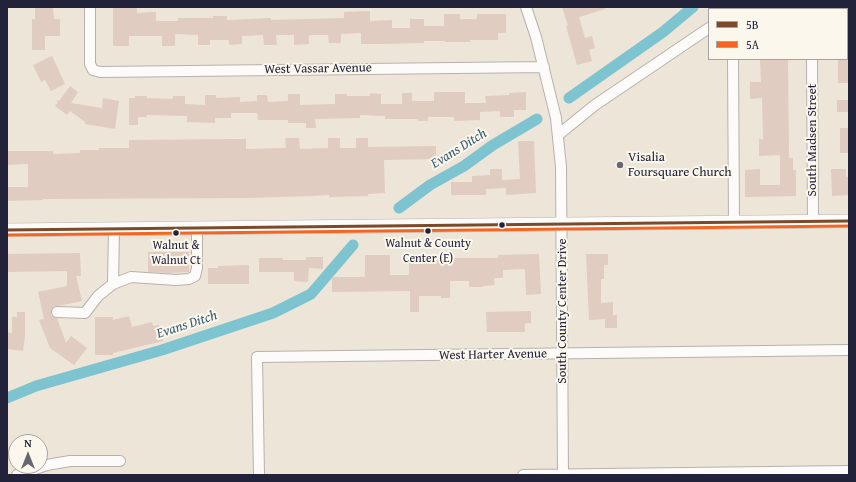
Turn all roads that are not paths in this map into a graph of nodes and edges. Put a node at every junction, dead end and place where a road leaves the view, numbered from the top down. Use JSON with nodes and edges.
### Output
{"nodes":[{"id":1,"x":90,"y":7,"type":"edge"},
{"id":2,"x":526,"y":7,"type":"edge"},
{"id":3,"x":708,"y":29,"type":"edge"},
{"id":4,"x":733,"y":60,"type":"edge"},
{"id":5,"x":812,"y":60,"type":"edge"},
{"id":6,"x":544,"y":66,"type":"junction"},
{"id":7,"x":558,"y":135,"type":"junction"},
{"id":8,"x":813,"y":221,"type":"junction"},
{"id":9,"x":849,"y":221,"type":"edge"},
{"id":10,"x":734,"y":222,"type":"junction"},
{"id":11,"x":562,"y":224,"type":"junction"},
{"id":12,"x":197,"y":228,"type":"junction"},
{"id":13,"x":114,"y":229,"type":"junction"},
{"id":14,"x":7,"y":230,"type":"edge"},
{"id":15,"x":113,"y":284,"type":"junction"},
{"id":16,"x":57,"y":312,"type":"dead end"},
{"id":17,"x":849,"y":350,"type":"edge"},
{"id":18,"x":563,"y":354,"type":"junction"},
{"id":19,"x":120,"y":461,"type":"dead end"},
{"id":20,"x":849,"y":471,"type":"edge"},
{"id":21,"x":17,"y":475,"type":"edge"},
{"id":22,"x":258,"y":475,"type":"edge"},
{"id":23,"x":523,"y":475,"type":"edge"},
{"id":24,"x":563,"y":475,"type":"edge"}],
"edges":[{"from":1,"to":6,"type":"street","name":"West Vassar Avenue"},
{"from":2,"to":6,"type":"street","name":"South County Center Drive"},
{"from":3,"to":7,"type":"street"},
{"from":4,"to":10,"type":"street"},
{"from":5,"to":8,"type":"street","name":"South Madsen Street"},
{"from":6,"to":7,"type":"street","name":"South County Center Drive"},
{"from":7,"to":11,"type":"street","name":"South County Center Drive"},
{"from":8,"to":9,"type":"main road"},
{"from":8,"to":10,"type":"main road"},
{"from":10,"to":11,"type":"main road"},
{"from":11,"to":12,"type":"main road"},
{"from":11,"to":18,"type":"street","name":"South County Center Drive"},
{"from":12,"to":13,"type":"main road"},
{"from":12,"to":15,"type":"street"},
{"from":13,"to":14,"type":"main road"},
{"from":13,"to":15,"type":"street"},
{"from":15,"to":16,"type":"street"},
{"from":17,"to":18,"type":"street","name":"West Harter Avenue"},
{"from":18,"to":22,"type":"street","name":"West Harter Avenue"},
{"from":18,"to":24,"type":"street","name":"South County Center Drive"},
{"from":19,"to":21,"type":"street"},
{"from":20,"to":24,"type":"street"},
{"from":23,"to":24,"type":"street"}]}
